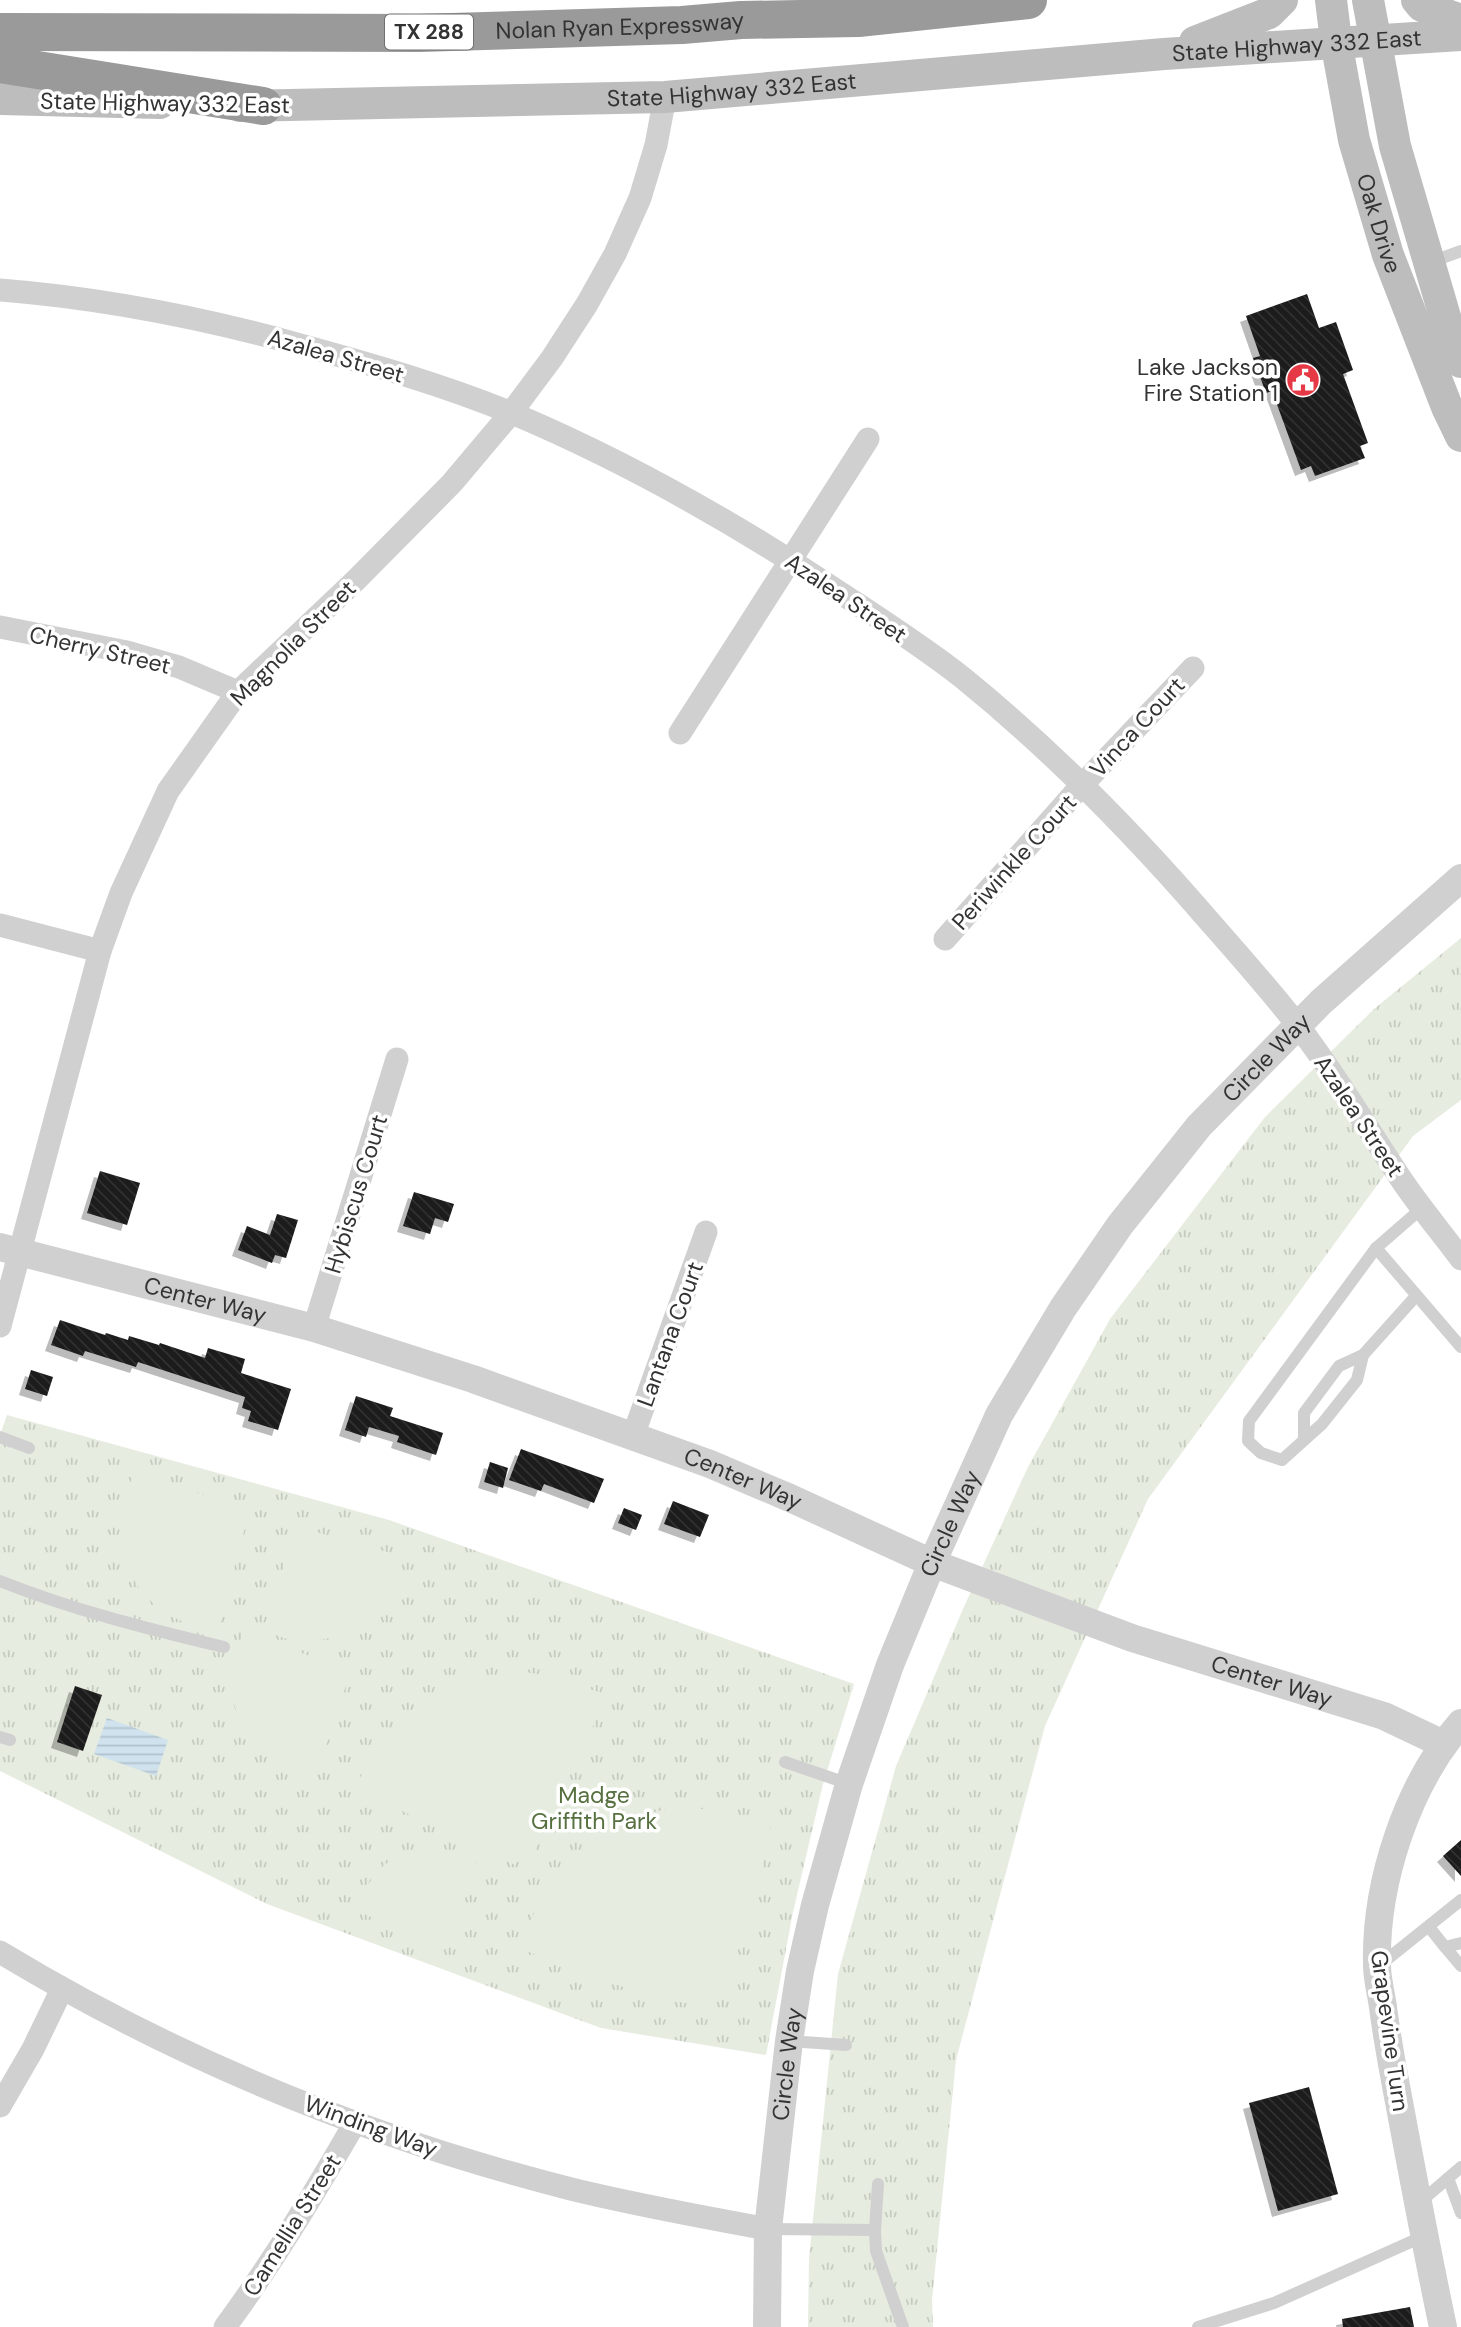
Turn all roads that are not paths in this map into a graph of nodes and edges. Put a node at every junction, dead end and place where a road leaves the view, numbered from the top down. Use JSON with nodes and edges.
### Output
{"nodes":[{"id":1,"x":1028,"y":0,"type":"edge"},
{"id":2,"x":1282,"y":0,"type":"edge"},
{"id":3,"x":1331,"y":0,"type":"edge"},
{"id":4,"x":1368,"y":0,"type":"edge"},
{"id":5,"x":1416,"y":0,"type":"edge"},
{"id":6,"x":1461,"y":20,"type":"edge"},
{"id":7,"x":0,"y":32,"type":"edge"},
{"id":8,"x":1461,"y":35,"type":"edge"},
{"id":9,"x":1374,"y":39,"type":"junction"},
{"id":10,"x":1336,"y":41,"type":"junction"},
{"id":11,"x":1164,"y":54,"type":"junction"},
{"id":12,"x":0,"y":64,"type":"edge"},
{"id":13,"x":665,"y":97,"type":"junction"},
{"id":14,"x":0,"y":99,"type":"edge"},
{"id":15,"x":263,"y":106,"type":"junction"},
{"id":16,"x":1409,"y":196,"type":"junction"},
{"id":17,"x":1374,"y":208,"type":"junction"},
{"id":18,"x":1461,"y":251,"type":"edge"},
{"id":19,"x":1428,"y":264,"type":"junction"},
{"id":20,"x":1395,"y":274,"type":"junction"},
{"id":21,"x":0,"y":290,"type":"edge"},
{"id":22,"x":1461,"y":362,"type":"edge"},
{"id":23,"x":1449,"y":378,"type":"edge"},
{"id":24,"x":511,"y":413,"type":"junction"},
{"id":25,"x":1461,"y":436,"type":"edge"},
{"id":26,"x":869,"y":439,"type":"dead end"},
{"id":27,"x":790,"y":559,"type":"junction"},
{"id":28,"x":0,"y":627,"type":"edge"},
{"id":29,"x":1193,"y":668,"type":"dead end"},
{"id":30,"x":238,"y":692,"type":"junction"},
{"id":31,"x":680,"y":733,"type":"dead end"},
{"id":32,"x":1082,"y":785,"type":"junction"},
{"id":33,"x":1461,"y":878,"type":"edge"},
{"id":34,"x":0,"y":925,"type":"edge"},
{"id":35,"x":945,"y":939,"type":"dead end"},
{"id":36,"x":100,"y":951,"type":"junction"},
{"id":37,"x":1298,"y":1026,"type":"junction"},
{"id":38,"x":397,"y":1059,"type":"dead end"},
{"id":39,"x":1422,"y":1208,"type":"junction"},
{"id":40,"x":706,"y":1232,"type":"dead end"},
{"id":41,"x":1376,"y":1248,"type":"junction"},
{"id":42,"x":9,"y":1249,"type":"edge"},
{"id":43,"x":1461,"y":1259,"type":"edge"},
{"id":44,"x":1416,"y":1296,"type":"junction"},
{"id":45,"x":0,"y":1326,"type":"edge"},
{"id":46,"x":314,"y":1328,"type":"junction"},
{"id":47,"x":1461,"y":1347,"type":"edge"},
{"id":48,"x":1363,"y":1355,"type":"junction"},
{"id":49,"x":633,"y":1436,"type":"junction"},
{"id":50,"x":0,"y":1437,"type":"edge"},
{"id":51,"x":1304,"y":1439,"type":"junction"},
{"id":52,"x":29,"y":1448,"type":"dead end"},
{"id":53,"x":932,"y":1563,"type":"junction"},
{"id":54,"x":0,"y":1581,"type":"edge"},
{"id":55,"x":224,"y":1647,"type":"dead end"},
{"id":56,"x":1461,"y":1723,"type":"edge"},
{"id":57,"x":1443,"y":1744,"type":"junction"},
{"id":58,"x":785,"y":1762,"type":"dead end"},
{"id":59,"x":849,"y":1784,"type":"junction"},
{"id":60,"x":1461,"y":1900,"type":"edge"},
{"id":61,"x":1429,"y":1927,"type":"junction"},
{"id":62,"x":1461,"y":1943,"type":"edge"},
{"id":63,"x":1445,"y":1947,"type":"junction"},
{"id":64,"x":0,"y":1952,"type":"edge"},
{"id":65,"x":1461,"y":1966,"type":"edge"},
{"id":66,"x":1377,"y":1968,"type":"junction"},
{"id":67,"x":62,"y":1989,"type":"junction"},
{"id":68,"x":789,"y":2041,"type":"junction"},
{"id":69,"x":846,"y":2045,"type":"dead end"},
{"id":70,"x":0,"y":2106,"type":"edge"},
{"id":71,"x":356,"y":2122,"type":"junction"},
{"id":72,"x":1461,"y":2167,"type":"edge"},
{"id":73,"x":1448,"y":2178,"type":"junction"},
{"id":74,"x":878,"y":2184,"type":"dead end"},
{"id":75,"x":1418,"y":2203,"type":"junction"},
{"id":76,"x":1461,"y":2213,"type":"edge"},
{"id":77,"x":768,"y":2229,"type":"junction"},
{"id":78,"x":874,"y":2230,"type":"junction"},
{"id":79,"x":1424,"y":2236,"type":"junction"},
{"id":80,"x":225,"y":2327,"type":"edge"},
{"id":81,"x":766,"y":2327,"type":"edge"},
{"id":82,"x":903,"y":2327,"type":"edge"},
{"id":83,"x":1198,"y":2327,"type":"edge"},
{"id":84,"x":1443,"y":2327,"type":"edge"}],
"edges":[{"from":1,"to":7,"type":"highway","name":"Nolan Ryan Expressway","number":"TX 288"},
{"from":2,"to":11,"type":"main road"},
{"from":3,"to":10,"type":"main road","name":"Oak Drive"},
{"from":4,"to":9,"type":"main road","name":"Oak Drive"},
{"from":5,"to":6,"type":"main road"},
{"from":8,"to":9,"type":"main road","name":"State Highway 332 East"},
{"from":9,"to":10,"type":"main road","name":"State Highway 332 East"},
{"from":9,"to":16,"type":"main road","name":"Oak Drive"},
{"from":10,"to":11,"type":"main road","name":"State Highway 332 East"},
{"from":10,"to":17,"type":"main road","name":"Oak Drive"},
{"from":11,"to":13,"type":"main road","name":"State Highway 332 East"},
{"from":12,"to":15,"type":"highway"},
{"from":13,"to":15,"type":"main road","name":"State Highway 332 East"},
{"from":13,"to":24,"type":"street","name":"Magnolia Street"},
{"from":14,"to":15,"type":"main road","name":"State Highway 332 East"},
{"from":16,"to":17,"type":"main road"},
{"from":16,"to":19,"type":"main road","name":"Oak Drive"},
{"from":17,"to":20,"type":"main road","name":"Oak Drive"},
{"from":18,"to":19,"type":"lane"},
{"from":19,"to":20,"type":"main road"},
{"from":19,"to":22,"type":"main road","name":"Oak Drive"},
{"from":20,"to":23,"type":"main road","name":"Oak Drive"},
{"from":21,"to":24,"type":"street","name":"Azalea Street"},
{"from":23,"to":25,"type":"main road","name":"Oak Drive"},
{"from":24,"to":27,"type":"street","name":"Azalea Street"},
{"from":24,"to":30,"type":"street","name":"Magnolia Street"},
{"from":26,"to":27,"type":"street"},
{"from":27,"to":31,"type":"street"},
{"from":27,"to":32,"type":"street","name":"Azalea Street"},
{"from":28,"to":30,"type":"street","name":"Cherry Street"},
{"from":29,"to":32,"type":"street","name":"Vinca Court"},
{"from":30,"to":36,"type":"street","name":"Magnolia Street"},
{"from":32,"to":35,"type":"street","name":"Periwinkle Court"},
{"from":32,"to":37,"type":"street","name":"Azalea Street"},
{"from":33,"to":37,"type":"street","name":"Circle Way"},
{"from":34,"to":36,"type":"street"},
{"from":36,"to":42,"type":"street","name":"Magnolia Street"},
{"from":37,"to":39,"type":"street","name":"Azalea Street"},
{"from":37,"to":53,"type":"street","name":"Circle Way"},
{"from":38,"to":46,"type":"street","name":"Hybiscus Court"},
{"from":39,"to":41,"type":"lane"},
{"from":39,"to":43,"type":"street","name":"Azalea Street"},
{"from":40,"to":49,"type":"street","name":"Lantana Court"},
{"from":41,"to":44,"type":"lane"},
{"from":41,"to":51,"type":"lane"},
{"from":42,"to":45,"type":"street","name":"Magnolia Street"},
{"from":42,"to":46,"type":"street","name":"Center Way"},
{"from":44,"to":47,"type":"lane"},
{"from":44,"to":48,"type":"lane"},
{"from":46,"to":49,"type":"street","name":"Center Way"},
{"from":48,"to":51,"type":"lane"},
{"from":48,"to":51,"type":"lane"},
{"from":49,"to":53,"type":"street","name":"Center Way"},
{"from":50,"to":52,"type":"lane"},
{"from":53,"to":57,"type":"street","name":"Center Way"},
{"from":53,"to":59,"type":"street","name":"Circle Way"},
{"from":54,"to":55,"type":"lane"},
{"from":56,"to":57,"type":"street"},
{"from":57,"to":66,"type":"street","name":"Grapevine Turn"},
{"from":58,"to":59,"type":"lane"},
{"from":59,"to":68,"type":"street","name":"Circle Way"},
{"from":60,"to":61,"type":"lane"},
{"from":61,"to":63,"type":"lane"},
{"from":61,"to":66,"type":"lane"},
{"from":62,"to":63,"type":"lane"},
{"from":63,"to":65,"type":"lane"},
{"from":64,"to":67,"type":"street","name":"Winding Way"},
{"from":66,"to":75,"type":"street","name":"Grapevine Turn"},
{"from":67,"to":70,"type":"street"},
{"from":67,"to":71,"type":"street","name":"Winding Way"},
{"from":68,"to":69,"type":"lane"},
{"from":68,"to":77,"type":"street","name":"Circle Way"},
{"from":71,"to":77,"type":"street","name":"Winding Way"},
{"from":71,"to":80,"type":"street","name":"Camellia Street"},
{"from":72,"to":73,"type":"lane"},
{"from":73,"to":75,"type":"lane"},
{"from":73,"to":76,"type":"lane"},
{"from":74,"to":78,"type":"lane"},
{"from":75,"to":79,"type":"street","name":"Grapevine Turn"},
{"from":77,"to":78,"type":"lane"},
{"from":77,"to":81,"type":"street","name":"Circle Way"},
{"from":78,"to":82,"type":"lane"},
{"from":79,"to":83,"type":"lane"},
{"from":79,"to":84,"type":"street","name":"Grapevine Turn"}]}
